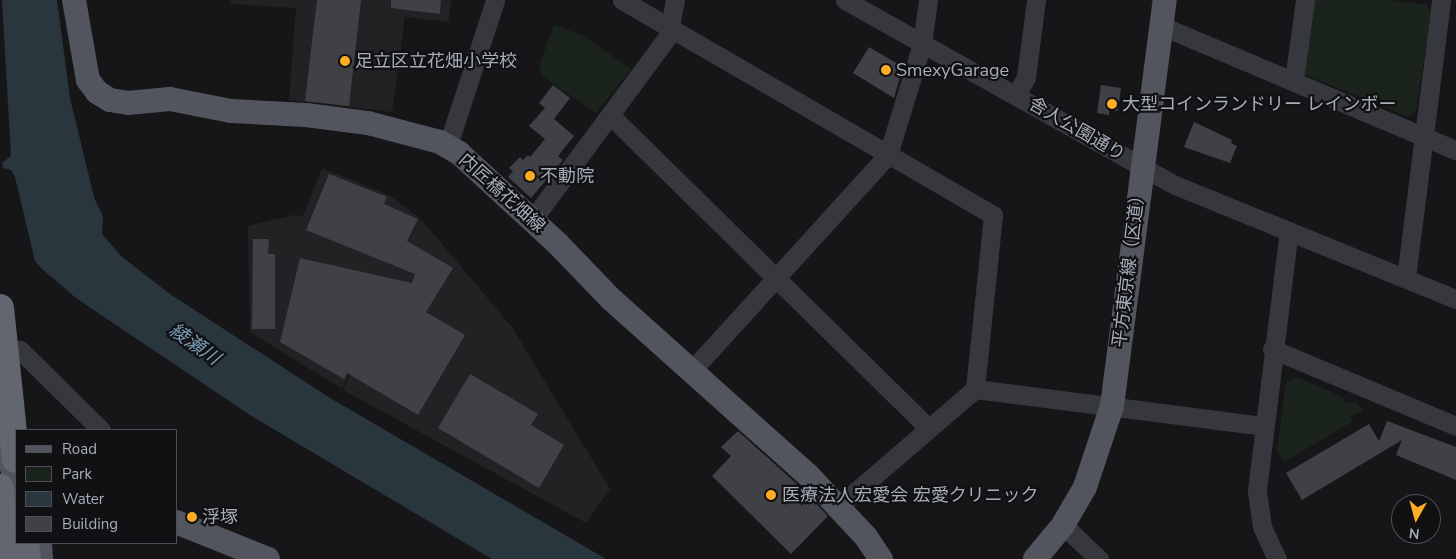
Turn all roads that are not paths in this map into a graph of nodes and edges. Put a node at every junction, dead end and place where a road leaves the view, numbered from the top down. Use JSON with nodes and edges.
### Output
{"nodes":[{"id":1,"x":74,"y":0,"type":"edge"},
{"id":2,"x":496,"y":0,"type":"edge"},
{"id":3,"x":622,"y":0,"type":"edge"},
{"id":4,"x":675,"y":0,"type":"edge"},
{"id":5,"x":845,"y":0,"type":"edge"},
{"id":6,"x":928,"y":0,"type":"edge"},
{"id":7,"x":1036,"y":0,"type":"edge"},
{"id":8,"x":1165,"y":0,"type":"edge"},
{"id":9,"x":1305,"y":0,"type":"edge"},
{"id":10,"x":1438,"y":0,"type":"edge"},
{"id":11,"x":1162,"y":26,"type":"junction"},
{"id":12,"x":671,"y":28,"type":"junction"},
{"id":13,"x":922,"y":44,"type":"junction"},
{"id":14,"x":1294,"y":80,"type":"junction"},
{"id":15,"x":1018,"y":94,"type":"junction"},
{"id":16,"x":610,"y":115,"type":"junction"},
{"id":17,"x":1424,"y":136,"type":"junction"},
{"id":18,"x":448,"y":146,"type":"junction"},
{"id":19,"x":1456,"y":150,"type":"edge"},
{"id":20,"x":888,"y":155,"type":"junction"},
{"id":21,"x":1143,"y":167,"type":"junction"},
{"id":22,"x":532,"y":220,"type":"junction"},
{"id":23,"x":1289,"y":231,"type":"junction"},
{"id":24,"x":778,"y":278,"type":"junction"},
{"id":25,"x":1406,"y":278,"type":"junction"},
{"id":26,"x":1456,"y":299,"type":"edge"},
{"id":27,"x":0,"y":308,"type":"edge"},
{"id":28,"x":1272,"y":349,"type":"junction"},
{"id":29,"x":0,"y":351,"type":"edge"},
{"id":30,"x":693,"y":369,"type":"junction"},
{"id":31,"x":975,"y":389,"type":"junction"},
{"id":32,"x":1112,"y":406,"type":"junction"},
{"id":33,"x":4,"y":422,"type":"edge"},
{"id":34,"x":1263,"y":426,"type":"junction"},
{"id":35,"x":1456,"y":426,"type":"edge"},
{"id":36,"x":929,"y":428,"type":"junction"},
{"id":37,"x":100,"y":429,"type":"edge"},
{"id":38,"x":15,"y":450,"type":"edge"},
{"id":39,"x":15,"y":479,"type":"edge"},
{"id":40,"x":0,"y":488,"type":"edge"},
{"id":41,"x":838,"y":506,"type":"junction"},
{"id":42,"x":178,"y":523,"type":"edge"},
{"id":43,"x":1063,"y":525,"type":"junction"},
{"id":44,"x":25,"y":544,"type":"edge"},
{"id":45,"x":34,"y":544,"type":"edge"},
{"id":46,"x":40,"y":544,"type":"edge"},
{"id":47,"x":7,"y":559,"type":"edge"},
{"id":48,"x":27,"y":559,"type":"edge"},
{"id":49,"x":40,"y":559,"type":"edge"},
{"id":50,"x":268,"y":559,"type":"edge"},
{"id":51,"x":881,"y":559,"type":"edge"},
{"id":52,"x":1035,"y":559,"type":"edge"},
{"id":53,"x":1099,"y":559,"type":"edge"},
{"id":54,"x":1277,"y":559,"type":"edge"}],
"edges":[{"from":1,"to":18,"type":"main road","name":"内匠橋花畑線"},
{"from":2,"to":18,"type":"street"},
{"from":3,"to":12,"type":"street"},
{"from":4,"to":12,"type":"street"},
{"from":5,"to":13,"type":"street","name":"舎人公園通り"},
{"from":6,"to":13,"type":"street"},
{"from":7,"to":15,"type":"street"},
{"from":8,"to":11,"type":"main road","name":"平方東京線（区道）"},
{"from":9,"to":14,"type":"street"},
{"from":10,"to":17,"type":"street"},
{"from":11,"to":14,"type":"street"},
{"from":11,"to":21,"type":"main road","name":"平方東京線（区道）"},
{"from":12,"to":16,"type":"street"},
{"from":12,"to":20,"type":"street"},
{"from":13,"to":15,"type":"street","name":"舎人公園通り"},
{"from":13,"to":20,"type":"street"},
{"from":14,"to":17,"type":"street"},
{"from":15,"to":21,"type":"street","name":"舎人公園通り"},
{"from":16,"to":22,"type":"street"},
{"from":16,"to":24,"type":"street"},
{"from":17,"to":19,"type":"street"},
{"from":17,"to":25,"type":"street"},
{"from":18,"to":22,"type":"main road","name":"内匠橋花畑線"},
{"from":20,"to":24,"type":"street"},
{"from":20,"to":31,"type":"street"},
{"from":21,"to":23,"type":"street","name":"舎人公園通り"},
{"from":21,"to":32,"type":"main road","name":"平方東京線（区道）"},
{"from":22,"to":30,"type":"main road","name":"内匠橋花畑線"},
{"from":23,"to":25,"type":"street","name":"舎人公園通り"},
{"from":23,"to":28,"type":"street"},
{"from":24,"to":30,"type":"street"},
{"from":24,"to":36,"type":"street"},
{"from":25,"to":26,"type":"street","name":"舎人公園通り"},
{"from":27,"to":38,"type":"highway","bridge":true},
{"from":28,"to":34,"type":"street"},
{"from":28,"to":35,"type":"street"},
{"from":29,"to":37,"type":"street"},
{"from":30,"to":41,"type":"main road","name":"内匠橋花畑線"},
{"from":31,"to":32,"type":"street"},
{"from":31,"to":36,"type":"street"},
{"from":32,"to":34,"type":"street"},
{"from":32,"to":43,"type":"main road","name":"平方東京線（区道）"},
{"from":33,"to":39,"type":"main road"},
{"from":34,"to":54,"type":"street"},
{"from":36,"to":41,"type":"street"},
{"from":40,"to":47,"type":"highway"},
{"from":41,"to":51,"type":"main road","name":"内匠橋花畑線"},
{"from":42,"to":50,"type":"main road"},
{"from":43,"to":52,"type":"main road","name":"平方東京線（区道）"},
{"from":43,"to":53,"type":"street"},
{"from":44,"to":48,"type":"highway"},
{"from":45,"to":49,"type":"main road"},
{"from":46,"to":49,"type":"main road"}]}
